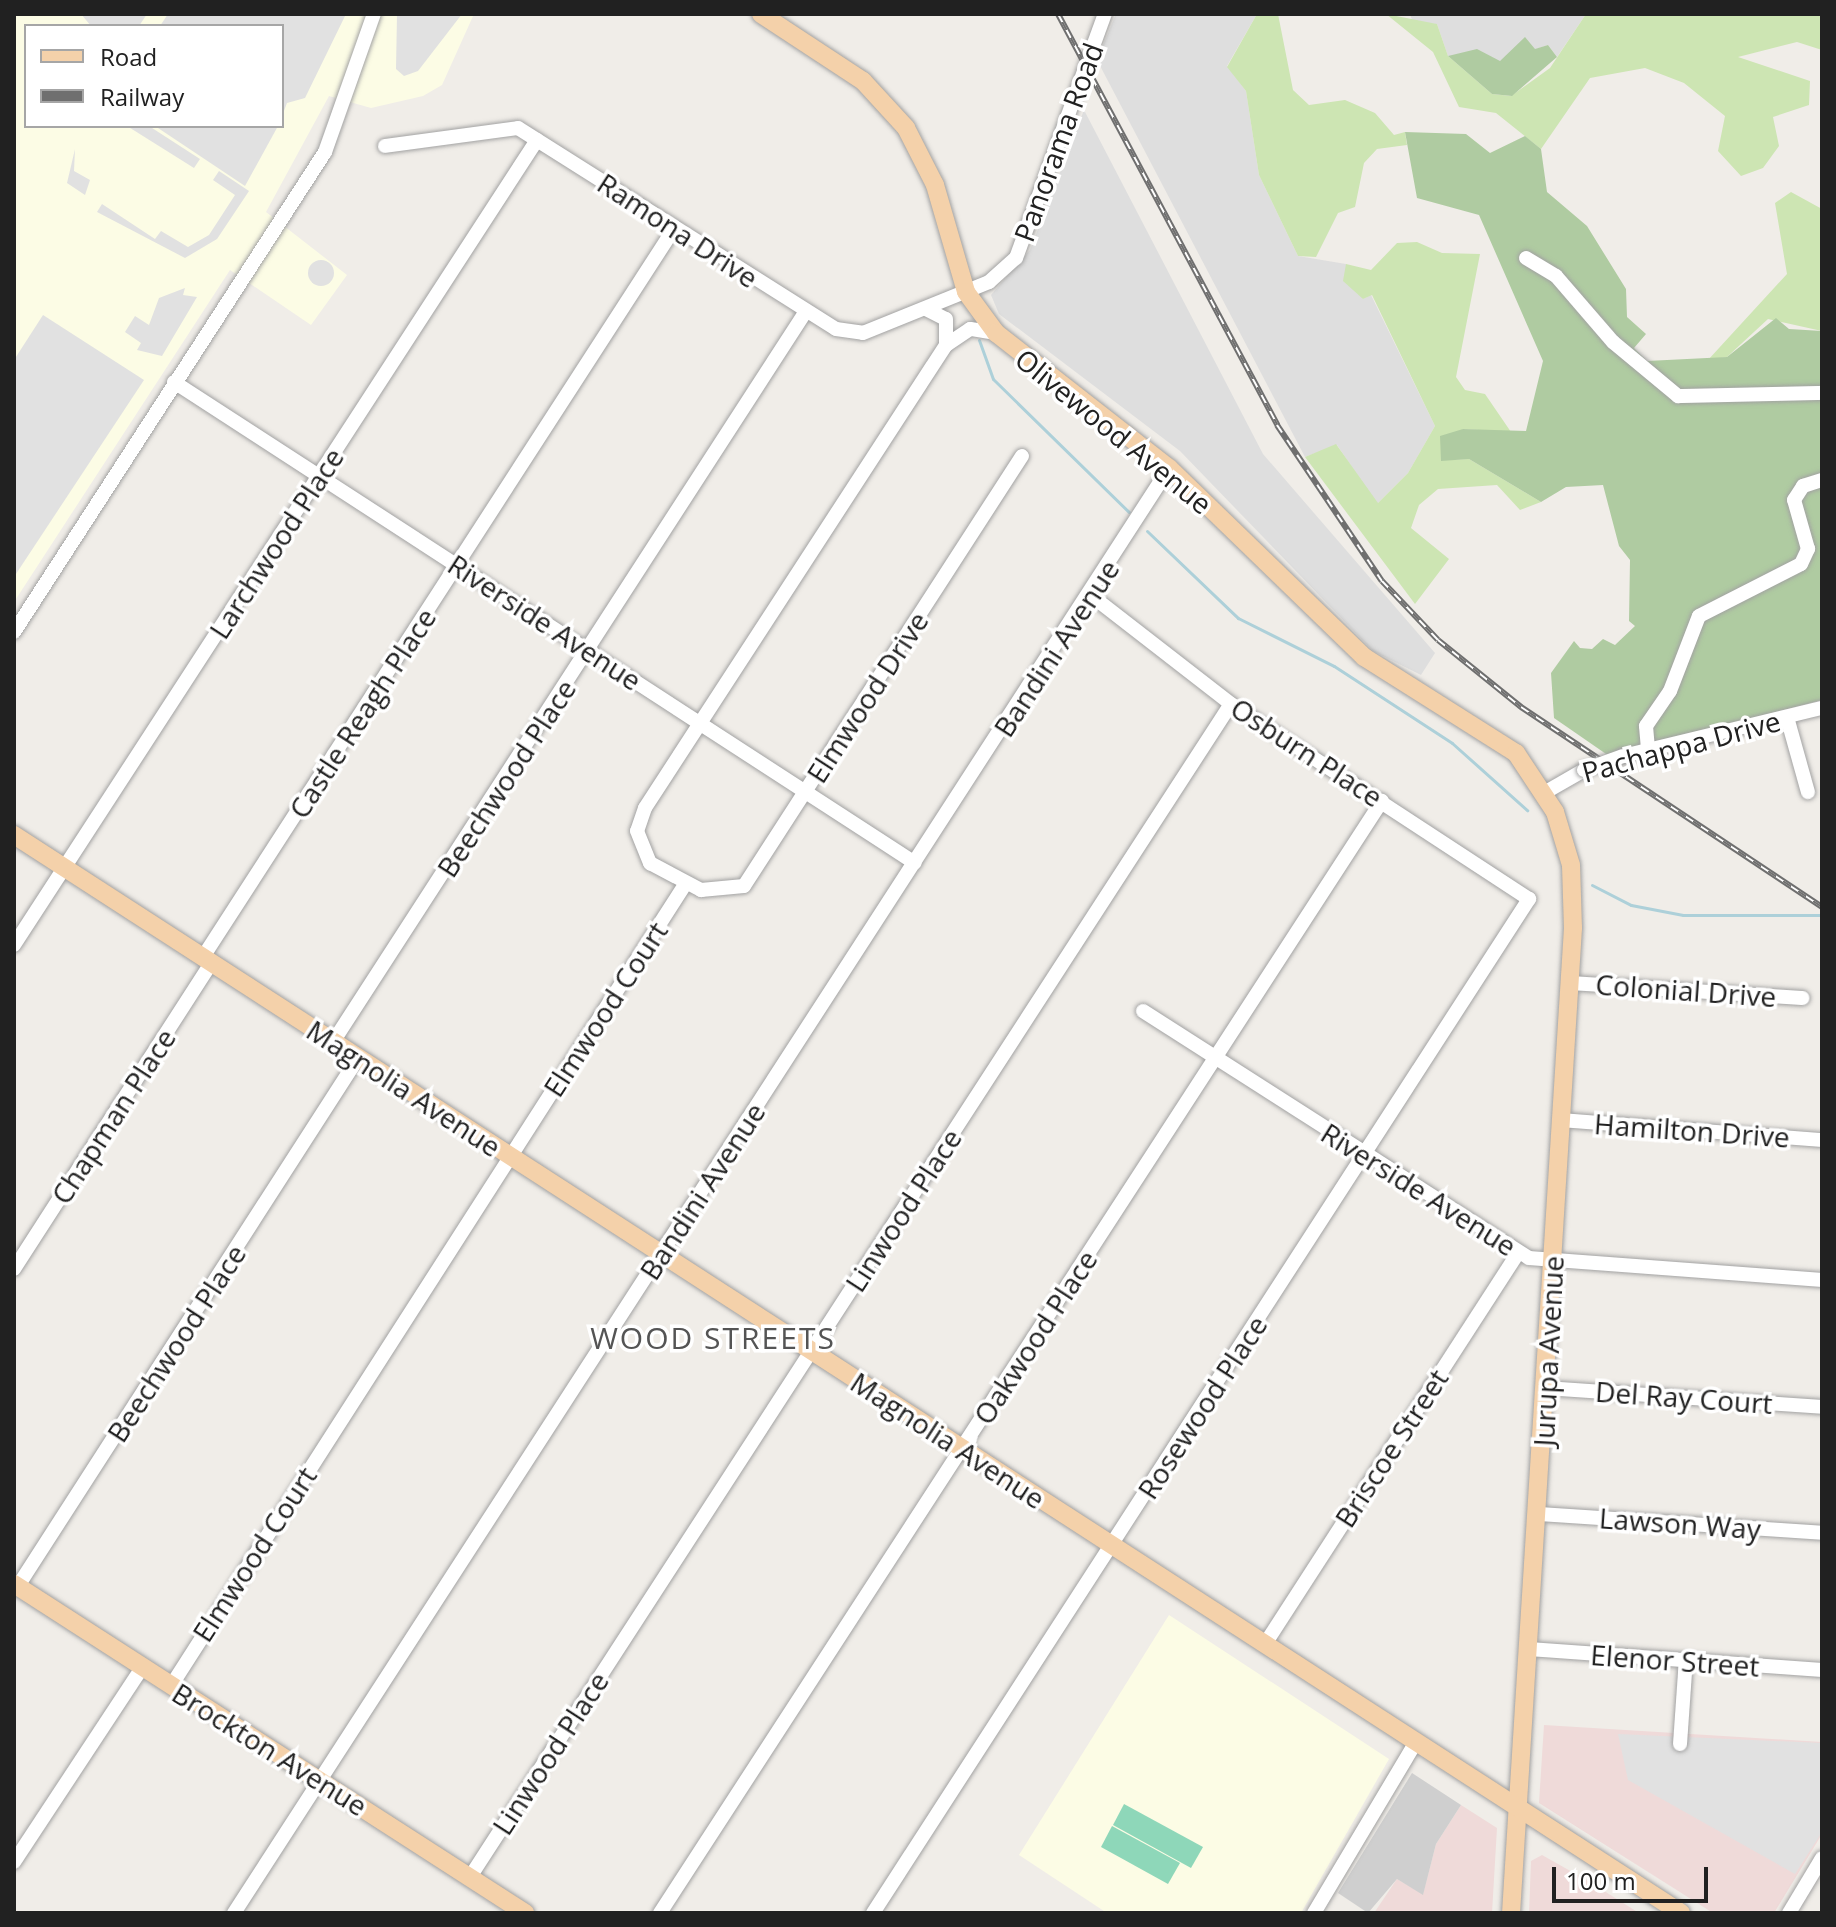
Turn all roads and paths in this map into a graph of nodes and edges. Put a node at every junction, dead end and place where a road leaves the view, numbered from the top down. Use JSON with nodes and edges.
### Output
{"nodes":[{"id":1,"x":374,"y":14,"type":"edge"},
{"id":2,"x":761,"y":14,"type":"edge"},
{"id":3,"x":1105,"y":14,"type":"edge"},
{"id":4,"x":537,"y":140,"type":"junction"},
{"id":5,"x":385,"y":146,"type":"dead end"},
{"id":6,"x":675,"y":227,"type":"junction"},
{"id":7,"x":1526,"y":258,"type":"dead end"},
{"id":8,"x":966,"y":292,"type":"junction"},
{"id":9,"x":926,"y":309,"type":"junction"},
{"id":10,"x":806,"y":311,"type":"junction"},
{"id":11,"x":996,"y":333,"type":"junction"},
{"id":12,"x":946,"y":345,"type":"junction"},
{"id":13,"x":174,"y":382,"type":"junction"},
{"id":14,"x":1822,"y":393,"type":"edge"},
{"id":15,"x":1022,"y":456,"type":"dead end"},
{"id":16,"x":1169,"y":468,"type":"junction"},
{"id":17,"x":319,"y":476,"type":"junction"},
{"id":18,"x":1822,"y":480,"type":"edge"},
{"id":19,"x":458,"y":565,"type":"junction"},
{"id":20,"x":1092,"y":596,"type":"junction"},
{"id":21,"x":14,"y":632,"type":"edge"},
{"id":22,"x":590,"y":649,"type":"junction"},
{"id":23,"x":1231,"y":704,"type":"junction"},
{"id":24,"x":1822,"y":708,"type":"edge"},
{"id":25,"x":1787,"y":717,"type":"junction"},
{"id":26,"x":701,"y":724,"type":"junction"},
{"id":27,"x":1648,"y":749,"type":"junction"},
{"id":28,"x":807,"y":790,"type":"junction"},
{"id":29,"x":1808,"y":792,"type":"dead end"},
{"id":30,"x":1544,"y":793,"type":"junction"},
{"id":31,"x":1382,"y":801,"type":"junction"},
{"id":32,"x":14,"y":835,"type":"edge"},
{"id":33,"x":915,"y":863,"type":"junction"},
{"id":34,"x":64,"y":867,"type":"junction"},
{"id":35,"x":686,"y":883,"type":"junction"},
{"id":36,"x":1529,"y":899,"type":"joint"},
{"id":37,"x":14,"y":945,"type":"edge"},
{"id":38,"x":208,"y":960,"type":"junction"},
{"id":39,"x":1570,"y":983,"type":"junction"},
{"id":40,"x":1803,"y":998,"type":"dead end"},
{"id":41,"x":1143,"y":1011,"type":"dead end"},
{"id":42,"x":333,"y":1042,"type":"junction"},
{"id":43,"x":358,"y":1058,"type":"junction"},
{"id":44,"x":1216,"y":1058,"type":"junction"},
{"id":45,"x":1561,"y":1120,"type":"junction"},
{"id":46,"x":1822,"y":1140,"type":"edge"},
{"id":47,"x":1367,"y":1155,"type":"junction"},
{"id":48,"x":511,"y":1157,"type":"junction"},
{"id":49,"x":1518,"y":1253,"type":"junction"},
{"id":50,"x":660,"y":1255,"type":"junction"},
{"id":51,"x":1553,"y":1261,"type":"junction"},
{"id":52,"x":14,"y":1269,"type":"edge"},
{"id":53,"x":1822,"y":1280,"type":"edge"},
{"id":54,"x":811,"y":1352,"type":"junction"},
{"id":55,"x":1545,"y":1388,"type":"junction"},
{"id":56,"x":1822,"y":1407,"type":"edge"},
{"id":57,"x":961,"y":1451,"type":"junction"},
{"id":58,"x":1539,"y":1514,"type":"junction"},
{"id":59,"x":1822,"y":1533,"type":"edge"},
{"id":60,"x":1112,"y":1544,"type":"junction"},
{"id":61,"x":16,"y":1585,"type":"edge"},
{"id":62,"x":1265,"y":1644,"type":"junction"},
{"id":63,"x":1529,"y":1649,"type":"junction"},
{"id":64,"x":1686,"y":1659,"type":"junction"},
{"id":65,"x":142,"y":1668,"type":"junction"},
{"id":66,"x":1822,"y":1670,"type":"edge"},
{"id":67,"x":171,"y":1686,"type":"junction"},
{"id":68,"x":1680,"y":1744,"type":"dead end"},
{"id":69,"x":1414,"y":1745,"type":"junction"},
{"id":70,"x":317,"y":1780,"type":"junction"},
{"id":71,"x":1517,"y":1811,"type":"junction"},
{"id":72,"x":1822,"y":1858,"type":"edge"},
{"id":73,"x":14,"y":1862,"type":"edge"},
{"id":74,"x":470,"y":1877,"type":"junction"},
{"id":75,"x":513,"y":1910,"type":"edge"},
{"id":76,"x":234,"y":1913,"type":"edge"},
{"id":77,"x":660,"y":1913,"type":"edge"},
{"id":78,"x":873,"y":1913,"type":"edge"},
{"id":79,"x":1314,"y":1913,"type":"edge"},
{"id":80,"x":1511,"y":1913,"type":"edge"},
{"id":81,"x":1681,"y":1913,"type":"edge"},
{"id":82,"x":1789,"y":1913,"type":"edge"}],
"edges":[{"from":1,"to":13,"type":"street"},
{"from":2,"to":8,"type":"main road","name":"Olivewood Avenue"},
{"from":3,"to":8,"type":"street","name":"Panorama Road"},
{"from":4,"to":5,"type":"street","name":"Ramona Drive"},
{"from":4,"to":6,"type":"street","name":"Ramona Drive"},
{"from":4,"to":17,"type":"street","name":"Larchwood Place"},
{"from":6,"to":10,"type":"street","name":"Ramona Drive"},
{"from":6,"to":19,"type":"street","name":"Castle Reagh Place"},
{"from":7,"to":14,"type":"street"},
{"from":8,"to":9,"type":"street","name":"Ramona Drive"},
{"from":8,"to":11,"type":"main road","name":"Olivewood Avenue"},
{"from":9,"to":10,"type":"street","name":"Ramona Drive"},
{"from":9,"to":12,"type":"street"},
{"from":10,"to":22,"type":"street","name":"Beechwood Place"},
{"from":11,"to":12,"type":"street"},
{"from":11,"to":16,"type":"main road","name":"Olivewood Avenue"},
{"from":12,"to":26,"type":"street"},
{"from":13,"to":17,"type":"street","name":"Riverside Avenue"},
{"from":13,"to":21,"type":"street"},
{"from":15,"to":28,"type":"street","name":"Elmwood Drive"},
{"from":16,"to":20,"type":"street","name":"Bandini Avenue"},
{"from":16,"to":30,"type":"main road","name":"Olivewood Avenue"},
{"from":17,"to":19,"type":"street","name":"Riverside Avenue"},
{"from":17,"to":34,"type":"street","name":"Larchwood Place"},
{"from":18,"to":27,"type":"street"},
{"from":19,"to":22,"type":"street","name":"Riverside Avenue"},
{"from":19,"to":38,"type":"street","name":"Castle Reagh Place"},
{"from":20,"to":23,"type":"street","name":"Osburn Place"},
{"from":20,"to":33,"type":"street","name":"Bandini Avenue"},
{"from":22,"to":26,"type":"street","name":"Riverside Avenue"},
{"from":22,"to":42,"type":"street","name":"Beechwood Place"},
{"from":23,"to":31,"type":"street","name":"Osburn Place"},
{"from":23,"to":54,"type":"street","name":"Linwood Place"},
{"from":24,"to":25,"type":"street","name":"Pachappa Drive"},
{"from":25,"to":27,"type":"street","name":"Pachappa Drive"},
{"from":25,"to":29,"type":"street"},
{"from":26,"to":28,"type":"street","name":"Riverside Avenue"},
{"from":26,"to":35,"type":"street"},
{"from":27,"to":30,"type":"street","name":"Pachappa Drive","bridge":true},
{"from":28,"to":33,"type":"street","name":"Riverside Avenue"},
{"from":28,"to":35,"type":"street","name":"Elmwood Drive"},
{"from":30,"to":39,"type":"main road","name":"Jurupa Avenue"},
{"from":31,"to":36,"type":"street","name":"Osburn Place"},
{"from":31,"to":44,"type":"street","name":"Oakwood Place"},
{"from":32,"to":34,"type":"main road","name":"Magnolia Avenue"},
{"from":33,"to":50,"type":"street","name":"Bandini Avenue"},
{"from":34,"to":37,"type":"street","name":"Larchwood Place"},
{"from":34,"to":38,"type":"main road","name":"Magnolia Avenue"},
{"from":35,"to":48,"type":"street","name":"Elmwood Court"},
{"from":36,"to":47,"type":"street","name":"Rosewood Place"},
{"from":38,"to":42,"type":"main road","name":"Magnolia Avenue"},
{"from":38,"to":52,"type":"street","name":"Chapman Place"},
{"from":39,"to":40,"type":"street","name":"Colonial Drive"},
{"from":39,"to":45,"type":"main road","name":"Jurupa Avenue"},
{"from":41,"to":44,"type":"street","name":"Riverside Avenue"},
{"from":42,"to":43,"type":"main road","name":"Magnolia Avenue"},
{"from":43,"to":48,"type":"main road","name":"Magnolia Avenue"},
{"from":43,"to":61,"type":"street","name":"Beechwood Place"},
{"from":44,"to":47,"type":"street","name":"Riverside Avenue"},
{"from":44,"to":57,"type":"street","name":"Oakwood Place"},
{"from":45,"to":46,"type":"street","name":"Hamilton Drive"},
{"from":45,"to":51,"type":"main road","name":"Jurupa Avenue"},
{"from":47,"to":49,"type":"street","name":"Riverside Avenue"},
{"from":47,"to":60,"type":"street","name":"Rosewood Place"},
{"from":48,"to":50,"type":"main road","name":"Magnolia Avenue"},
{"from":48,"to":67,"type":"street","name":"Elmwood Court"},
{"from":49,"to":51,"type":"street","name":"Riverside Avenue"},
{"from":49,"to":62,"type":"street","name":"Briscoe Street"},
{"from":50,"to":54,"type":"main road","name":"Magnolia Avenue"},
{"from":50,"to":70,"type":"street","name":"Bandini Avenue"},
{"from":51,"to":53,"type":"street","name":"Riverside Avenue"},
{"from":51,"to":55,"type":"main road","name":"Jurupa Avenue"},
{"from":54,"to":57,"type":"main road","name":"Magnolia Avenue"},
{"from":54,"to":74,"type":"street","name":"Linwood Place"},
{"from":55,"to":56,"type":"street","name":"Del Ray Court"},
{"from":55,"to":58,"type":"main road","name":"Jurupa Avenue"},
{"from":57,"to":60,"type":"main road","name":"Magnolia Avenue"},
{"from":57,"to":77,"type":"street","name":"Oakwood Place"},
{"from":58,"to":59,"type":"street","name":"Lawson Way"},
{"from":58,"to":63,"type":"main road","name":"Jurupa Avenue"},
{"from":60,"to":62,"type":"main road","name":"Magnolia Avenue"},
{"from":60,"to":78,"type":"street","name":"Rosewood Place"},
{"from":61,"to":65,"type":"main road","name":"Brockton Avenue"},
{"from":62,"to":69,"type":"main road","name":"Magnolia Avenue"},
{"from":63,"to":64,"type":"street","name":"Elenor Street"},
{"from":63,"to":71,"type":"main road","name":"Jurupa Avenue"},
{"from":64,"to":66,"type":"street","name":"Elenor Street"},
{"from":64,"to":68,"type":"street"},
{"from":65,"to":67,"type":"main road","name":"Brockton Avenue"},
{"from":65,"to":73,"type":"street"},
{"from":67,"to":70,"type":"main road","name":"Brockton Avenue"},
{"from":69,"to":71,"type":"main road","name":"Magnolia Avenue"},
{"from":69,"to":79,"type":"street"},
{"from":70,"to":74,"type":"main road","name":"Brockton Avenue"},
{"from":70,"to":76,"type":"street","name":"Bandini Avenue"},
{"from":71,"to":80,"type":"main road","name":"Jurupa Avenue"},
{"from":71,"to":81,"type":"main road","name":"Magnolia Avenue"},
{"from":72,"to":82,"type":"street"},
{"from":74,"to":75,"type":"main road","name":"Brockton Avenue"}]}
